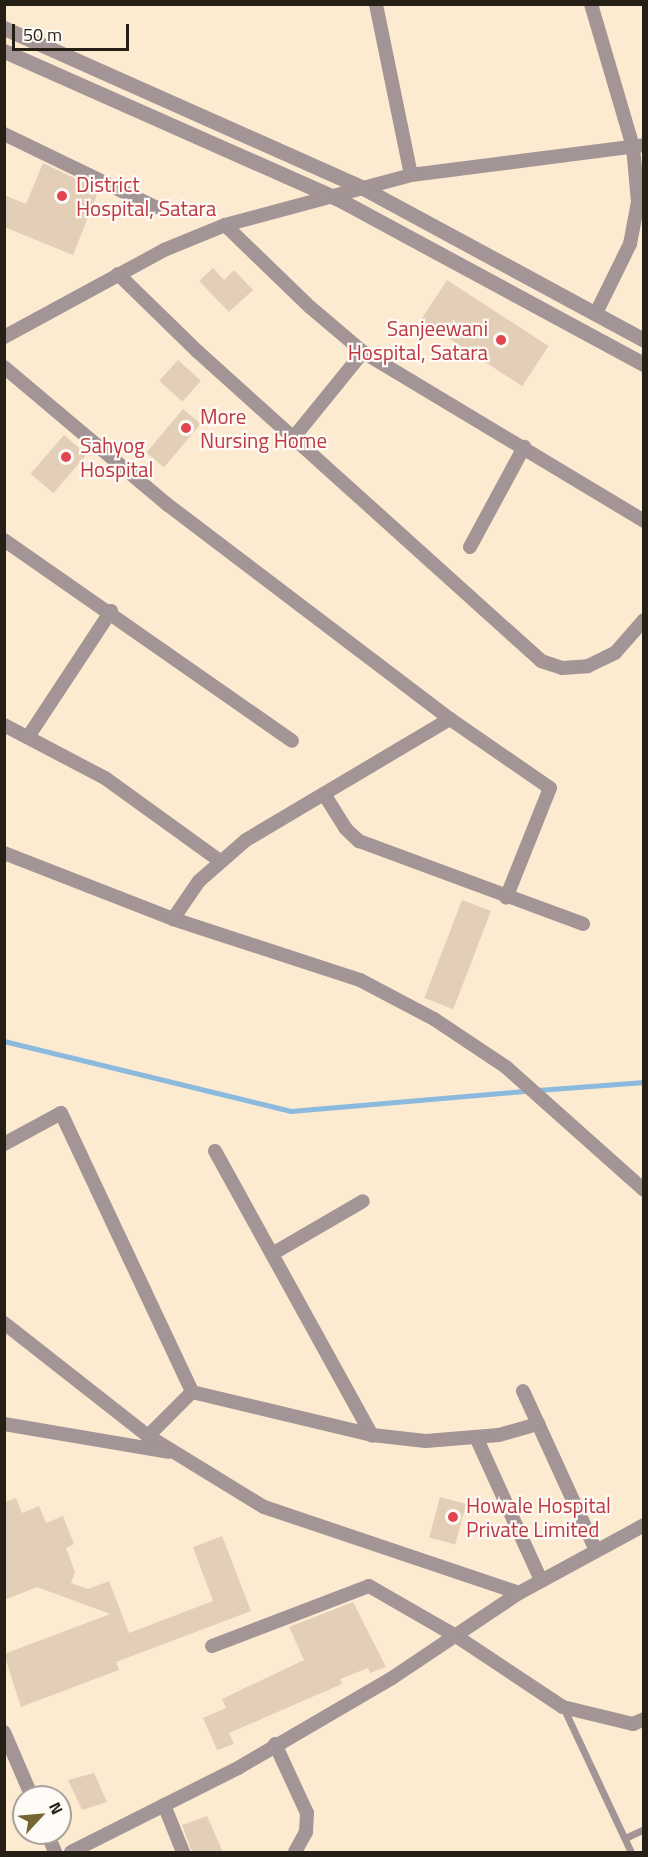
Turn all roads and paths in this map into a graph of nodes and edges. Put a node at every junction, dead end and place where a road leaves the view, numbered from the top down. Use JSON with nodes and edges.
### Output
{"nodes":[{"id":1,"x":376,"y":4,"type":"edge"},
{"id":2,"x":591,"y":4,"type":"edge"},
{"id":3,"x":4,"y":28,"type":"edge"},
{"id":4,"x":4,"y":51,"type":"edge"},
{"id":5,"x":4,"y":134,"type":"edge"},
{"id":6,"x":638,"y":146,"type":"edge"},
{"id":7,"x":411,"y":175,"type":"junction"},
{"id":8,"x":363,"y":188,"type":"junction"},
{"id":9,"x":328,"y":195,"type":"junction"},
{"id":10,"x":155,"y":207,"type":"dead end"},
{"id":11,"x":225,"y":225,"type":"junction"},
{"id":12,"x":503,"y":264,"type":"junction"},
{"id":13,"x":118,"y":274,"type":"junction"},
{"id":14,"x":493,"y":282,"type":"junction"},
{"id":15,"x":596,"y":313,"type":"junction"},
{"id":16,"x":4,"y":337,"type":"edge"},
{"id":17,"x":644,"y":340,"type":"edge"},
{"id":18,"x":363,"y":352,"type":"junction"},
{"id":19,"x":644,"y":364,"type":"edge"},
{"id":20,"x":4,"y":367,"type":"edge"},
{"id":21,"x":294,"y":437,"type":"junction"},
{"id":22,"x":524,"y":447,"type":"junction"},
{"id":23,"x":644,"y":521,"type":"edge"},
{"id":24,"x":4,"y":540,"type":"edge"},
{"id":25,"x":470,"y":547,"type":"dead end"},
{"id":26,"x":111,"y":611,"type":"junction"},
{"id":27,"x":644,"y":620,"type":"edge"},
{"id":28,"x":450,"y":719,"type":"junction"},
{"id":29,"x":4,"y":725,"type":"edge"},
{"id":30,"x":28,"y":737,"type":"junction"},
{"id":31,"x":292,"y":741,"type":"dead end"},
{"id":32,"x":324,"y":794,"type":"junction"},
{"id":33,"x":4,"y":853,"type":"edge"},
{"id":34,"x":220,"y":861,"type":"junction"},
{"id":35,"x":506,"y":898,"type":"junction"},
{"id":36,"x":173,"y":919,"type":"junction"},
{"id":37,"x":583,"y":924,"type":"dead end"},
{"id":38,"x":4,"y":1144,"type":"edge"},
{"id":39,"x":215,"y":1151,"type":"dead end"},
{"id":40,"x":644,"y":1190,"type":"edge"},
{"id":41,"x":363,"y":1201,"type":"dead end"},
{"id":42,"x":272,"y":1254,"type":"junction"},
{"id":43,"x":4,"y":1323,"type":"edge"},
{"id":44,"x":523,"y":1391,"type":"dead end"},
{"id":45,"x":192,"y":1392,"type":"junction"},
{"id":46,"x":4,"y":1424,"type":"edge"},
{"id":47,"x":538,"y":1424,"type":"junction"},
{"id":48,"x":372,"y":1435,"type":"junction"},
{"id":49,"x":148,"y":1436,"type":"junction"},
{"id":50,"x":476,"y":1437,"type":"junction"},
{"id":51,"x":177,"y":1454,"type":"junction"},
{"id":52,"x":644,"y":1525,"type":"edge"},
{"id":53,"x":595,"y":1548,"type":"junction"},
{"id":54,"x":541,"y":1580,"type":"junction"},
{"id":55,"x":519,"y":1593,"type":"junction"},
{"id":56,"x":456,"y":1636,"type":"junction"},
{"id":57,"x":212,"y":1646,"type":"dead end"},
{"id":58,"x":563,"y":1707,"type":"junction"},
{"id":59,"x":644,"y":1719,"type":"edge"},
{"id":60,"x":4,"y":1732,"type":"edge"},
{"id":61,"x":275,"y":1744,"type":"junction"},
{"id":62,"x":27,"y":1785,"type":"edge"},
{"id":63,"x":164,"y":1805,"type":"junction"},
{"id":64,"x":644,"y":1829,"type":"edge"},
{"id":65,"x":625,"y":1838,"type":"junction"},
{"id":66,"x":71,"y":1852,"type":"edge"},
{"id":67,"x":183,"y":1852,"type":"edge"},
{"id":68,"x":296,"y":1852,"type":"edge"},
{"id":69,"x":631,"y":1852,"type":"edge"}],
"edges":[{"from":1,"to":7,"type":"street"},
{"from":2,"to":6,"type":"street"},
{"from":3,"to":8,"type":"street"},
{"from":4,"to":9,"type":"street"},
{"from":5,"to":10,"type":"street"},
{"from":6,"to":7,"type":"street"},
{"from":6,"to":15,"type":"street"},
{"from":7,"to":8,"type":"street"},
{"from":8,"to":9,"type":"street"},
{"from":8,"to":12,"type":"street"},
{"from":9,"to":11,"type":"street"},
{"from":9,"to":14,"type":"street"},
{"from":11,"to":13,"type":"street"},
{"from":11,"to":18,"type":"street"},
{"from":12,"to":14,"type":"street"},
{"from":12,"to":15,"type":"street"},
{"from":13,"to":16,"type":"street"},
{"from":13,"to":21,"type":"street"},
{"from":14,"to":19,"type":"street"},
{"from":15,"to":17,"type":"street"},
{"from":18,"to":21,"type":"street"},
{"from":18,"to":22,"type":"street"},
{"from":20,"to":28,"type":"street"},
{"from":21,"to":27,"type":"street"},
{"from":22,"to":23,"type":"street"},
{"from":22,"to":25,"type":"street"},
{"from":24,"to":26,"type":"street"},
{"from":26,"to":30,"type":"street"},
{"from":26,"to":31,"type":"street"},
{"from":28,"to":32,"type":"street"},
{"from":28,"to":35,"type":"street"},
{"from":29,"to":30,"type":"street"},
{"from":30,"to":34,"type":"street"},
{"from":32,"to":34,"type":"street"},
{"from":32,"to":35,"type":"street"},
{"from":33,"to":36,"type":"street"},
{"from":34,"to":36,"type":"street"},
{"from":35,"to":37,"type":"street"},
{"from":36,"to":40,"type":"street"},
{"from":38,"to":45,"type":"street"},
{"from":39,"to":42,"type":"street"},
{"from":41,"to":42,"type":"street"},
{"from":42,"to":48,"type":"street"},
{"from":43,"to":49,"type":"street"},
{"from":44,"to":47,"type":"street"},
{"from":45,"to":48,"type":"street"},
{"from":45,"to":49,"type":"street"},
{"from":46,"to":51,"type":"street"},
{"from":47,"to":50,"type":"street"},
{"from":47,"to":53,"type":"street"},
{"from":48,"to":50,"type":"street"},
{"from":49,"to":51,"type":"street"},
{"from":50,"to":54,"type":"street"},
{"from":51,"to":55,"type":"street"},
{"from":52,"to":53,"type":"street"},
{"from":53,"to":54,"type":"street"},
{"from":54,"to":55,"type":"street"},
{"from":55,"to":56,"type":"street"},
{"from":56,"to":57,"type":"street"},
{"from":56,"to":58,"type":"street"},
{"from":56,"to":61,"type":"street"},
{"from":58,"to":59,"type":"street"},
{"from":58,"to":65,"type":"lane"},
{"from":60,"to":62,"type":"street"},
{"from":61,"to":63,"type":"street"},
{"from":61,"to":68,"type":"street"},
{"from":63,"to":66,"type":"street"},
{"from":63,"to":67,"type":"street"},
{"from":64,"to":65,"type":"lane"},
{"from":65,"to":69,"type":"lane"}]}
